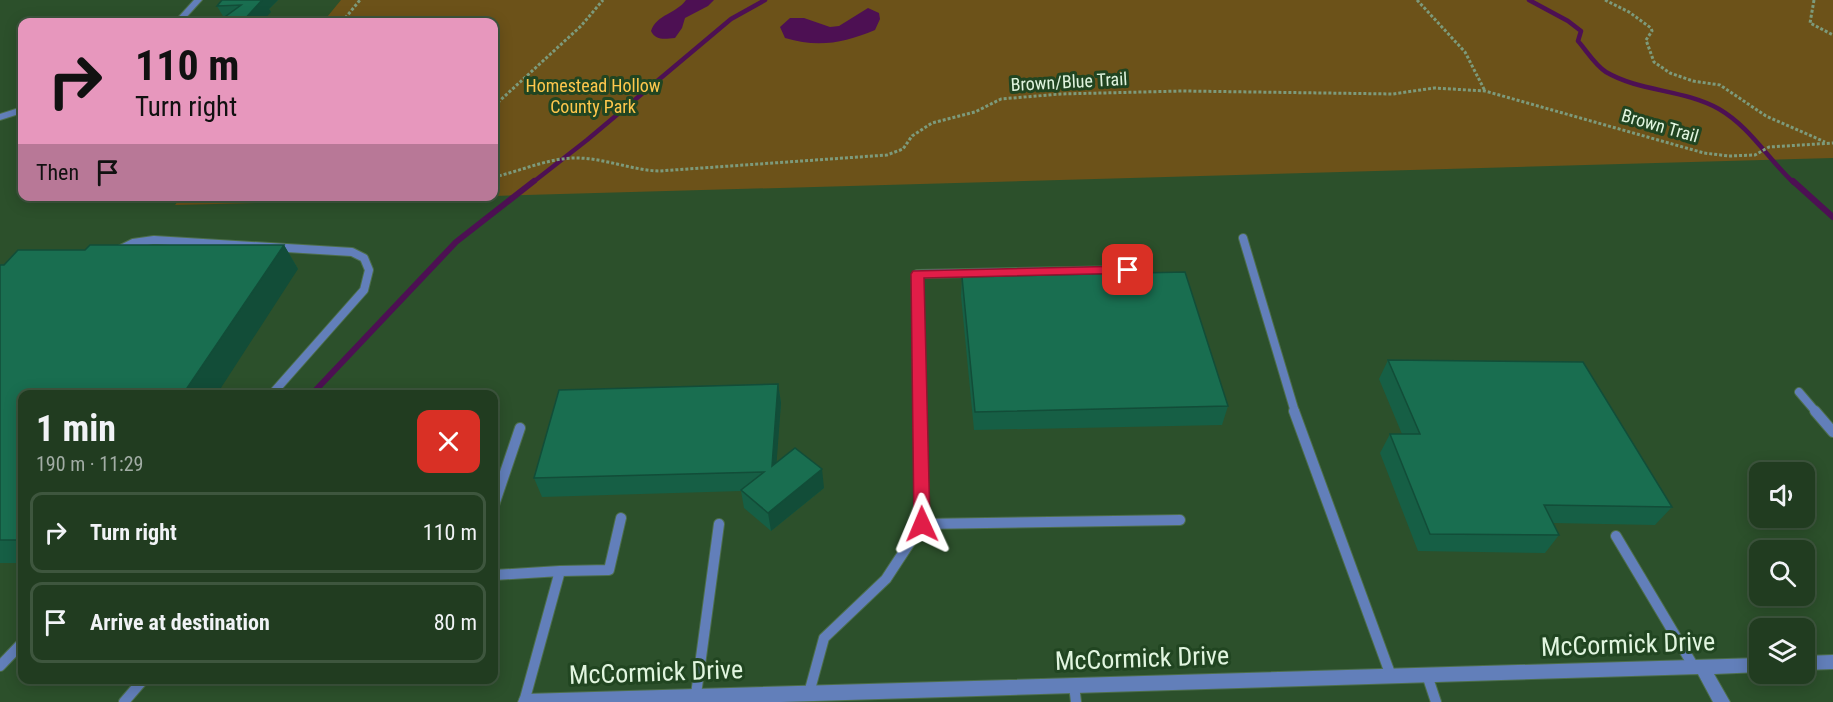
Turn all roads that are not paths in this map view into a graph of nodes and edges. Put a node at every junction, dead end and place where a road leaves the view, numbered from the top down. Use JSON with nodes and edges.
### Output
{"nodes":[{"id":1,"x":198,"y":0,"type":"edge"},
{"id":2,"x":182,"y":18,"type":"edge"},
{"id":3,"x":18,"y":112,"type":"edge"},
{"id":4,"x":0,"y":117,"type":"edge"},
{"id":5,"x":1243,"y":238,"type":"dead end"},
{"id":6,"x":108,"y":255,"type":"edge"},
{"id":7,"x":1128,"y":270,"type":"dead end"},
{"id":8,"x":276,"y":390,"type":"edge"},
{"id":9,"x":1799,"y":392,"type":"dead end"},
{"id":10,"x":520,"y":428,"type":"dead end"},
{"id":11,"x":1833,"y":432,"type":"edge"},
{"id":12,"x":498,"y":493,"type":"edge"},
{"id":13,"x":621,"y":518,"type":"dead end"},
{"id":14,"x":1180,"y":520,"type":"dead end"},
{"id":15,"x":719,"y":524,"type":"dead end"},
{"id":16,"x":922,"y":524,"type":"junction"},
{"id":17,"x":1616,"y":536,"type":"dead end"},
{"id":18,"x":560,"y":571,"type":"junction"},
{"id":19,"x":498,"y":575,"type":"edge"},
{"id":20,"x":18,"y":647,"type":"edge"},
{"id":21,"x":1833,"y":662,"type":"edge"},
{"id":22,"x":1815,"y":663,"type":"edge"},
{"id":23,"x":1749,"y":665,"type":"edge"},
{"id":24,"x":0,"y":666,"type":"edge"},
{"id":25,"x":1698,"y":667,"type":"junction"},
{"id":26,"x":1427,"y":675,"type":"junction"},
{"id":27,"x":1391,"y":676,"type":"junction"},
{"id":28,"x":139,"y":684,"type":"edge"},
{"id":29,"x":1074,"y":685,"type":"junction"},
{"id":30,"x":808,"y":697,"type":"edge"},
{"id":31,"x":695,"y":699,"type":"edge"},
{"id":32,"x":123,"y":702,"type":"edge"},
{"id":33,"x":525,"y":702,"type":"edge"},
{"id":34,"x":1076,"y":702,"type":"edge"},
{"id":35,"x":1436,"y":702,"type":"edge"},
{"id":36,"x":1722,"y":702,"type":"edge"}],
"edges":[{"from":1,"to":2,"type":"street"},
{"from":3,"to":4,"type":"street"},
{"from":5,"to":27,"type":"lane"},
{"from":6,"to":8,"type":"lane"},
{"from":7,"to":16,"type":"lane"},
{"from":9,"to":11,"type":"lane"},
{"from":10,"to":12,"type":"lane"},
{"from":13,"to":18,"type":"lane"},
{"from":14,"to":16,"type":"lane"},
{"from":15,"to":31,"type":"lane"},
{"from":16,"to":30,"type":"lane"},
{"from":17,"to":25,"type":"lane"},
{"from":18,"to":19,"type":"lane"},
{"from":18,"to":33,"type":"lane"},
{"from":20,"to":24,"type":"lane"},
{"from":21,"to":22,"type":"street"},
{"from":23,"to":25,"type":"street","name":"McCormick Drive"},
{"from":25,"to":26,"type":"street","name":"McCormick Drive"},
{"from":25,"to":36,"type":"street"},
{"from":26,"to":27,"type":"street","name":"McCormick Drive"},
{"from":26,"to":35,"type":"lane"},
{"from":27,"to":29,"type":"street","name":"McCormick Drive"},
{"from":28,"to":32,"type":"lane"},
{"from":29,"to":30,"type":"street","name":"McCormick Drive"},
{"from":29,"to":34,"type":"lane"},
{"from":30,"to":31,"type":"street","name":"McCormick Drive"},
{"from":31,"to":33,"type":"street","name":"McCormick Drive"}]}
